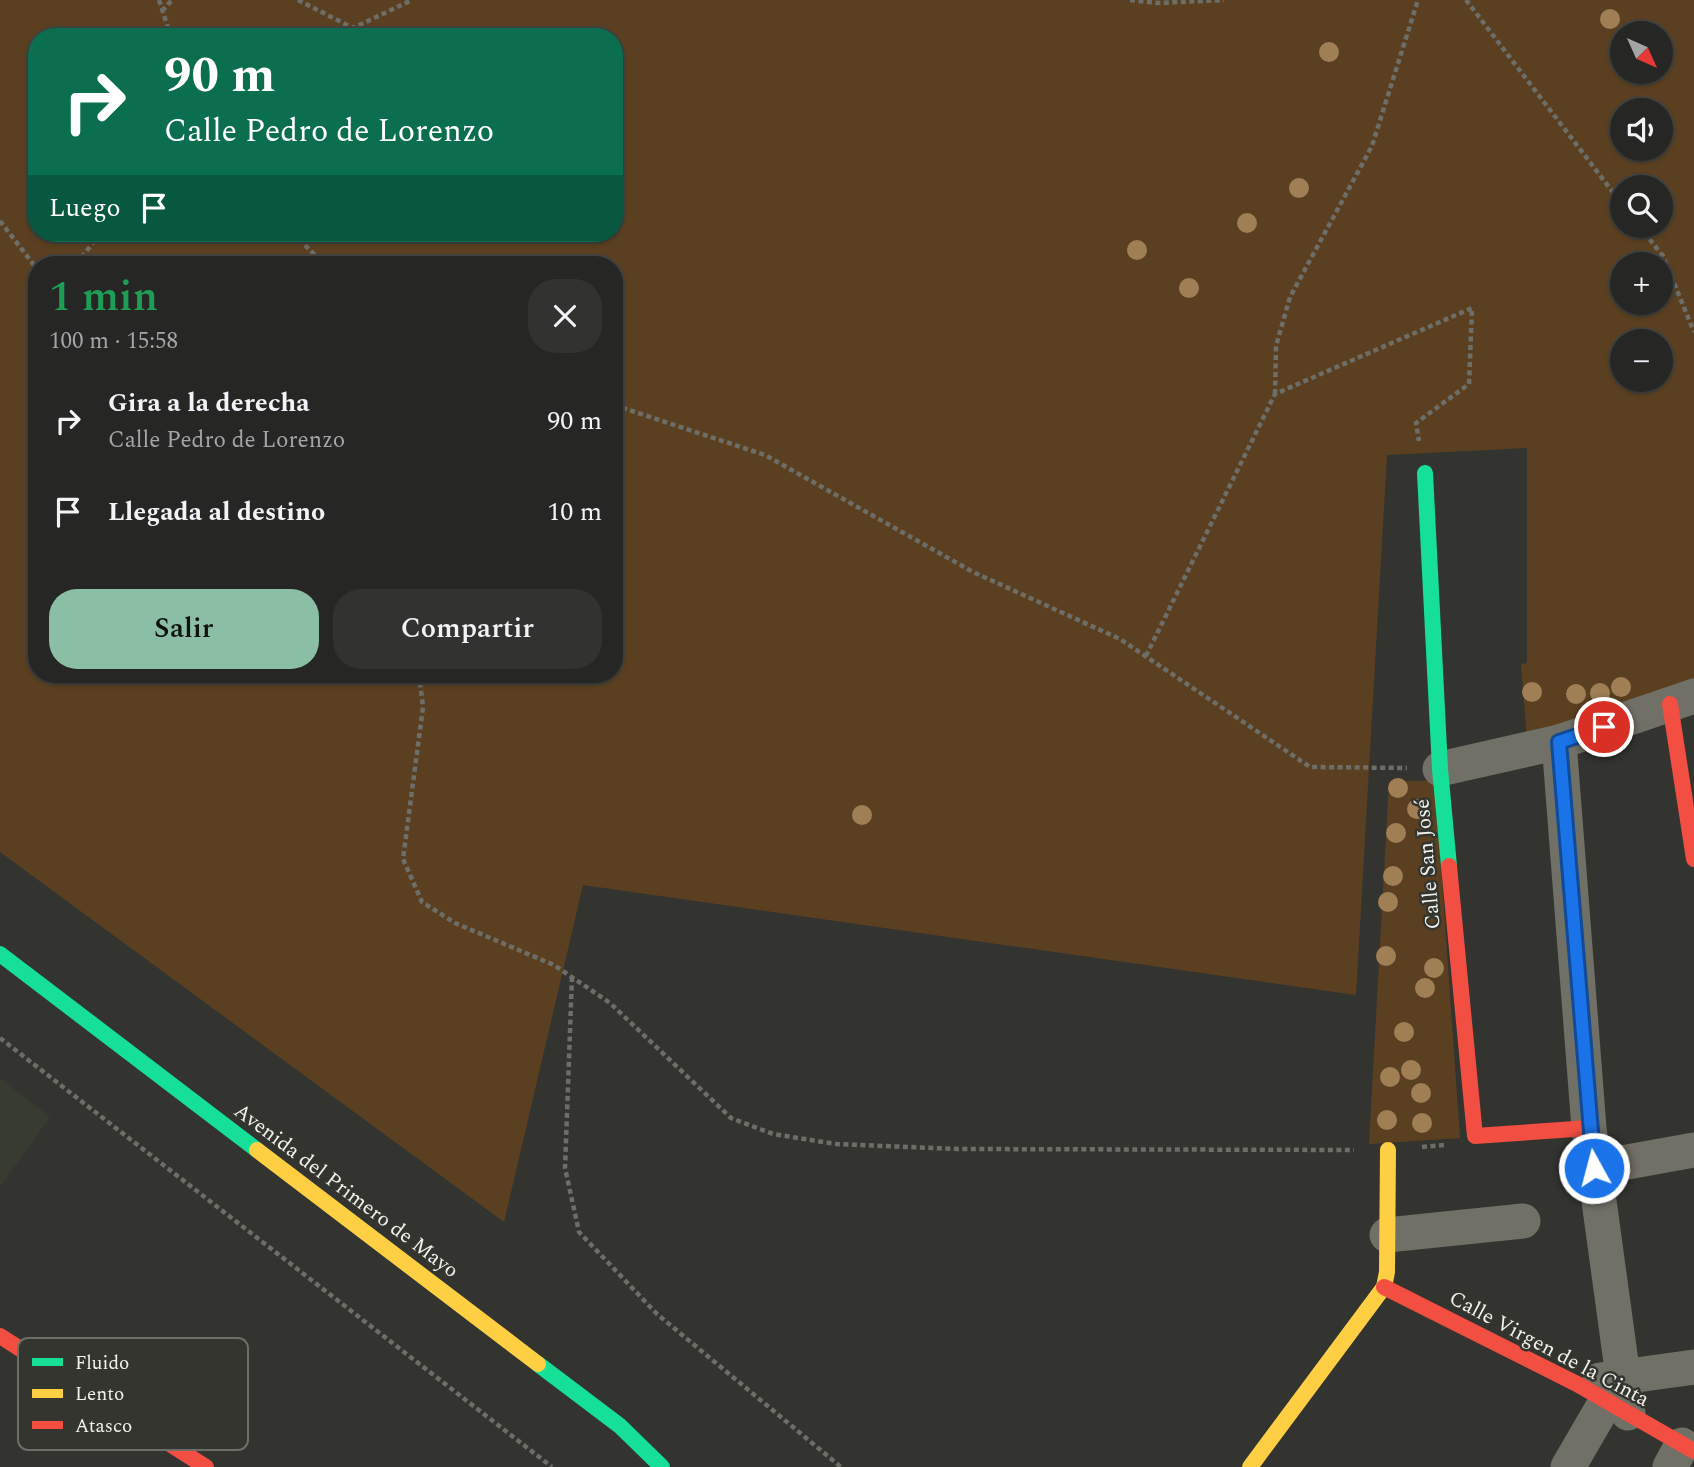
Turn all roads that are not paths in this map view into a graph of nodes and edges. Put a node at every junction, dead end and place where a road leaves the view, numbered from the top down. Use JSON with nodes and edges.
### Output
{"nodes":[{"id":1,"x":1425,"y":473,"type":"road end"},
{"id":2,"x":1682,"y":700,"type":"edge"},
{"id":3,"x":1559,"y":742,"type":"junction"},
{"id":4,"x":1440,"y":769,"type":"junction"},
{"id":5,"x":1694,"y":859,"type":"edge"},
{"id":6,"x":0,"y":954,"type":"edge"},
{"id":7,"x":1590,"y":1128,"type":"junction"},
{"id":8,"x":1388,"y":1150,"type":"road end"},
{"id":9,"x":1694,"y":1150,"type":"edge"},
{"id":10,"x":1594,"y":1168,"type":"junction"},
{"id":11,"x":1523,"y":1222,"type":"dead end"},
{"id":12,"x":1387,"y":1235,"type":"junction"},
{"id":13,"x":1384,"y":1287,"type":"junction"},
{"id":14,"x":0,"y":1336,"type":"edge"},
{"id":15,"x":18,"y":1347,"type":"edge"},
{"id":16,"x":1694,"y":1367,"type":"edge"},
{"id":17,"x":1609,"y":1394,"type":"junction"},
{"id":18,"x":179,"y":1450,"type":"edge"},
{"id":19,"x":1682,"y":1454,"type":"edge"},
{"id":20,"x":206,"y":1467,"type":"edge"},
{"id":21,"x":662,"y":1467,"type":"edge"},
{"id":22,"x":1250,"y":1467,"type":"edge"},
{"id":23,"x":1568,"y":1467,"type":"edge"}],
"edges":[{"from":1,"to":4,"type":"street","name":"Calle San José"},
{"from":2,"to":3,"type":"street"},
{"from":2,"to":5,"type":"street"},
{"from":3,"to":4,"type":"street"},
{"from":3,"to":7,"type":"street"},
{"from":4,"to":7,"type":"street","name":"Calle San José"},
{"from":6,"to":21,"type":"street","name":"Avenida del Primero de Mayo"},
{"from":7,"to":10,"type":"street"},
{"from":8,"to":12,"type":"street"},
{"from":9,"to":10,"type":"street"},
{"from":10,"to":17,"type":"street"},
{"from":11,"to":12,"type":"street"},
{"from":12,"to":13,"type":"street"},
{"from":13,"to":17,"type":"street","name":"Calle Virgen de la Cinta"},
{"from":13,"to":22,"type":"street"},
{"from":14,"to":15,"type":"street"},
{"from":16,"to":17,"type":"street"},
{"from":17,"to":19,"type":"street","name":"Calle Virgen de la Cinta"},
{"from":17,"to":23,"type":"street"},
{"from":18,"to":20,"type":"street"}]}
